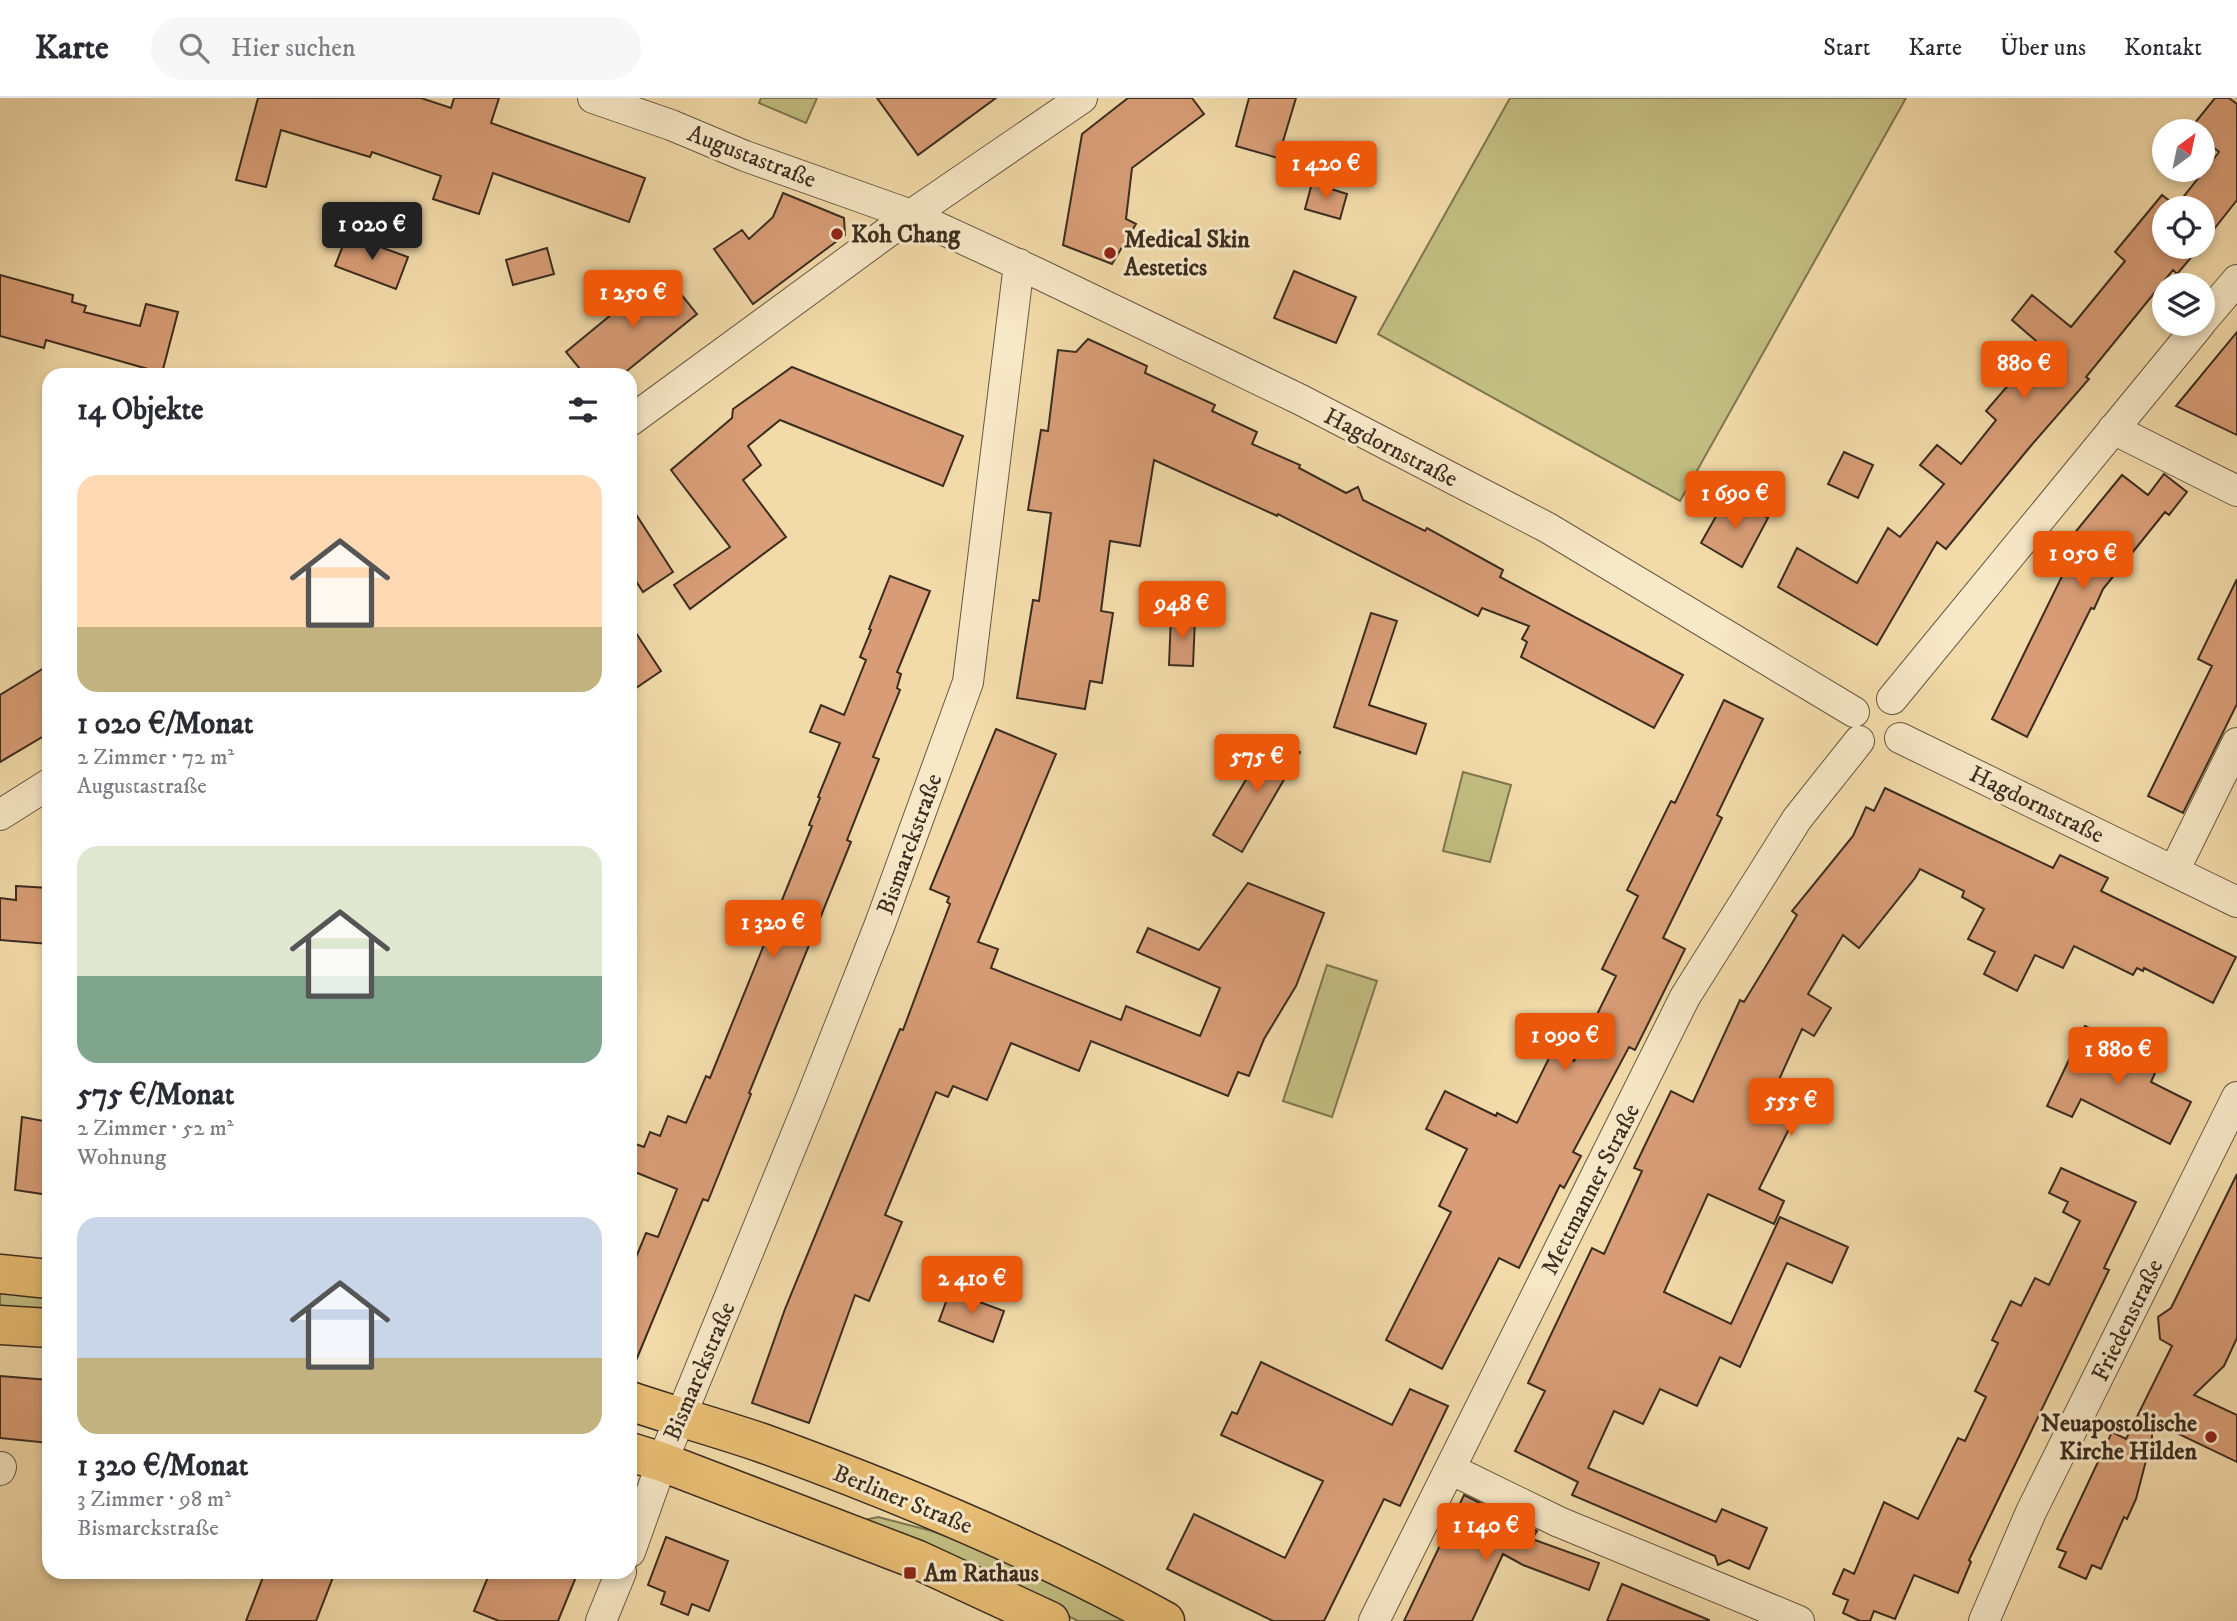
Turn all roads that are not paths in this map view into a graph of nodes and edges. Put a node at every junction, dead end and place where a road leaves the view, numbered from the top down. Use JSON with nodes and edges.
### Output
{"nodes":[{"id":1,"x":593,"y":98,"type":"edge"},
{"id":2,"x":1082,"y":98,"type":"edge"},
{"id":3,"x":911,"y":215,"type":"junction"},
{"id":4,"x":1019,"y":264,"type":"junction"},
{"id":5,"x":2237,"y":280,"type":"edge"},
{"id":6,"x":2215,"y":306,"type":"edge"},
{"id":7,"x":2190,"y":336,"type":"edge"},
{"id":8,"x":637,"y":416,"type":"edge"},
{"id":9,"x":2113,"y":429,"type":"junction"},
{"id":10,"x":2237,"y":491,"type":"edge"},
{"id":11,"x":1892,"y":699,"type":"junction"},
{"id":12,"x":1856,"y":727,"type":"junction"},
{"id":13,"x":1900,"y":738,"type":"junction"},
{"id":14,"x":2237,"y":743,"type":"edge"},
{"id":15,"x":42,"y":788,"type":"edge"},
{"id":16,"x":0,"y":815,"type":"edge"},
{"id":17,"x":2174,"y":871,"type":"junction"},
{"id":18,"x":2237,"y":902,"type":"edge"},
{"id":19,"x":2237,"y":1097,"type":"edge"},
{"id":20,"x":0,"y":1274,"type":"edge"},
{"id":21,"x":42,"y":1278,"type":"edge"},
{"id":22,"x":0,"y":1325,"type":"edge"},
{"id":23,"x":42,"y":1328,"type":"edge"},
{"id":24,"x":637,"y":1403,"type":"edge"},
{"id":25,"x":679,"y":1417,"type":"junction"},
{"id":26,"x":646,"y":1457,"type":"edge"},
{"id":27,"x":1450,"y":1469,"type":"junction"},
{"id":28,"x":637,"y":1510,"type":"edge"},
{"id":29,"x":618,"y":1579,"type":"edge"},
{"id":30,"x":601,"y":1621,"type":"edge"},
{"id":31,"x":1050,"y":1621,"type":"edge"},
{"id":32,"x":1165,"y":1621,"type":"edge"},
{"id":33,"x":1374,"y":1621,"type":"edge"},
{"id":34,"x":1799,"y":1621,"type":"edge"},
{"id":35,"x":1984,"y":1621,"type":"edge"}],
"edges":[{"from":1,"to":3,"type":"street","name":"Augustastraße"},
{"from":2,"to":3,"type":"street"},
{"from":3,"to":4,"type":"street","name":"Hagdornstraße"},
{"from":3,"to":8,"type":"street"},
{"from":4,"to":12,"type":"street","name":"Hagdornstraße"},
{"from":4,"to":25,"type":"street","name":"Bismarckstraße"},
{"from":5,"to":6,"type":"street"},
{"from":7,"to":9,"type":"street"},
{"from":9,"to":10,"type":"street"},
{"from":9,"to":11,"type":"street"},
{"from":11,"to":12,"type":"street"},
{"from":11,"to":13,"type":"street"},
{"from":12,"to":13,"type":"street"},
{"from":12,"to":27,"type":"street","name":"Mettmanner Straße"},
{"from":13,"to":17,"type":"street","name":"Hagdornstraße"},
{"from":14,"to":17,"type":"street"},
{"from":15,"to":16,"type":"street"},
{"from":17,"to":18,"type":"street","name":"Hagdornstraße"},
{"from":19,"to":35,"type":"street","name":"Friedenstraße"},
{"from":20,"to":21,"type":"main road"},
{"from":22,"to":23,"type":"main road"},
{"from":24,"to":25,"type":"main road","name":"Berliner Straße"},
{"from":25,"to":26,"type":"street","name":"Bismarckstraße"},
{"from":25,"to":32,"type":"main road","name":"Berliner Straße"},
{"from":26,"to":28,"type":"street","name":"Bismarckstraße"},
{"from":26,"to":31,"type":"main road","name":"Berliner Straße"},
{"from":27,"to":33,"type":"street","name":"Mettmanner Straße"},
{"from":27,"to":34,"type":"street"},
{"from":29,"to":30,"type":"street"}]}
